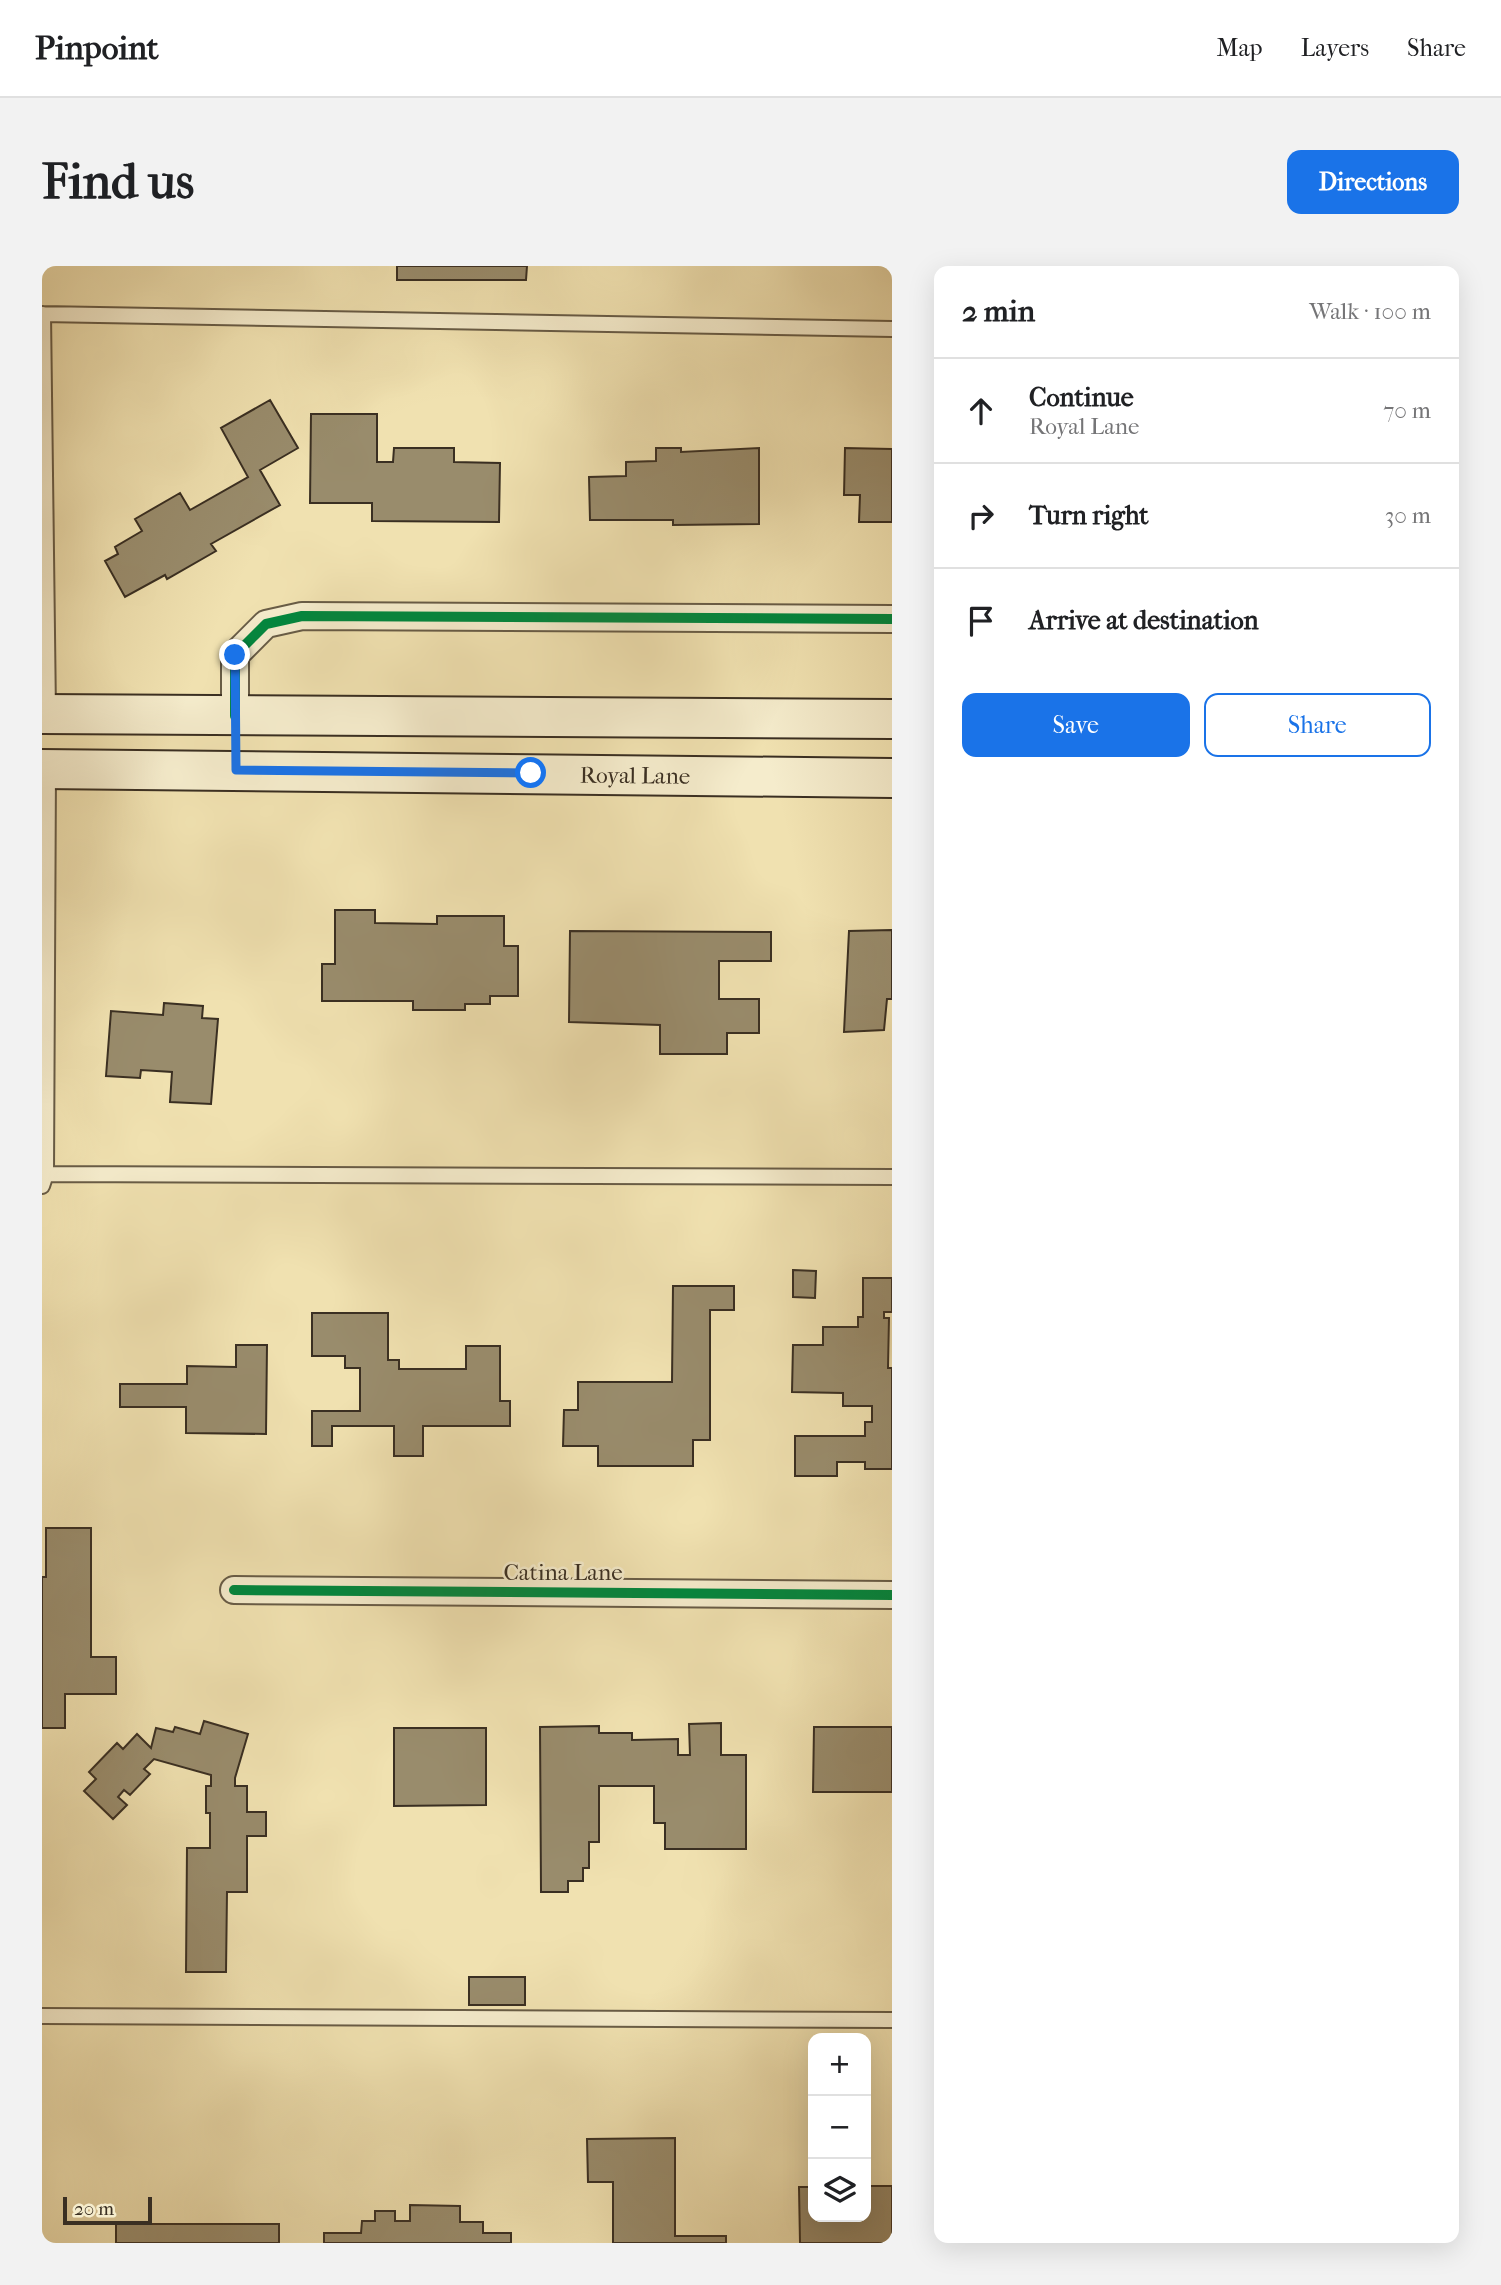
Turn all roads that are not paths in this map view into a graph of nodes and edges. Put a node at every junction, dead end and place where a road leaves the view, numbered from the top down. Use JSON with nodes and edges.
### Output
{"nodes":[{"id":1,"x":43,"y":314,"type":"edge"},
{"id":2,"x":892,"y":328,"type":"edge"},
{"id":3,"x":892,"y":619,"type":"edge"},
{"id":4,"x":45,"y":714,"type":"edge"},
{"id":5,"x":235,"y":716,"type":"junction"},
{"id":6,"x":892,"y":719,"type":"edge"},
{"id":7,"x":45,"y":769,"type":"edge"},
{"id":8,"x":236,"y":770,"type":"junction"},
{"id":9,"x":892,"y":778,"type":"edge"},
{"id":10,"x":892,"y":1177,"type":"edge"},
{"id":11,"x":44,"y":1180,"type":"edge"},
{"id":12,"x":234,"y":1590,"type":"dead end"},
{"id":13,"x":892,"y":1595,"type":"edge"},
{"id":14,"x":42,"y":2017,"type":"edge"},
{"id":15,"x":892,"y":2020,"type":"edge"}],
"edges":[{"from":1,"to":2,"type":"lane"},
{"from":1,"to":4,"type":"lane"},
{"from":3,"to":5,"type":"street"},
{"from":4,"to":5,"type":"main road"},
{"from":5,"to":6,"type":"main road"},
{"from":5,"to":8,"type":"main road"},
{"from":7,"to":8,"type":"main road","name":"Royal Lane"},
{"from":7,"to":11,"type":"lane"},
{"from":8,"to":9,"type":"main road","name":"Royal Lane"},
{"from":10,"to":11,"type":"lane"},
{"from":12,"to":13,"type":"street","name":"Catina Lane"},
{"from":14,"to":15,"type":"lane"}]}
